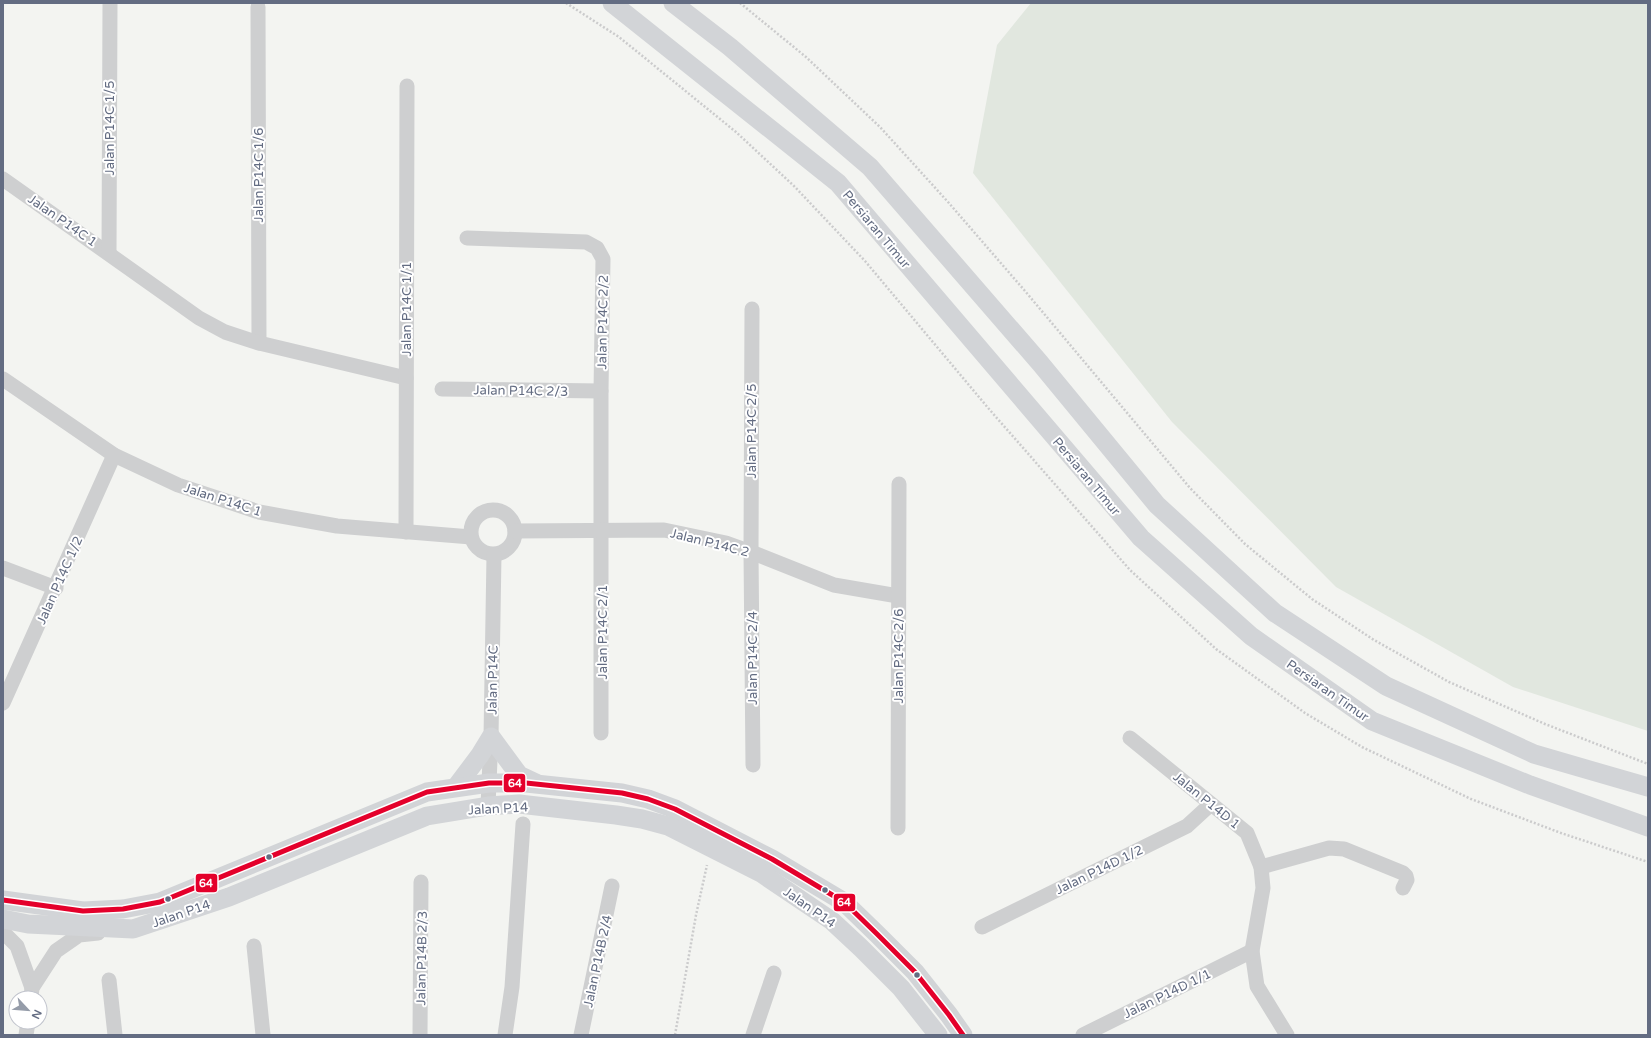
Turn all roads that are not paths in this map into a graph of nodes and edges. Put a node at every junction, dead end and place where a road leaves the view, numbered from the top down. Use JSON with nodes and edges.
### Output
{"nodes":[{"id":1,"x":110,"y":3,"type":"edge"},
{"id":2,"x":612,"y":3,"type":"edge"},
{"id":3,"x":673,"y":3,"type":"edge"},
{"id":4,"x":258,"y":7,"type":"dead end"},
{"id":5,"x":408,"y":86,"type":"dead end"},
{"id":6,"x":3,"y":179,"type":"edge"},
{"id":7,"x":467,"y":238,"type":"dead end"},
{"id":8,"x":109,"y":253,"type":"junction"},
{"id":9,"x":752,"y":309,"type":"dead end"},
{"id":10,"x":259,"y":343,"type":"junction"},
{"id":11,"x":406,"y":378,"type":"junction"},
{"id":12,"x":3,"y":379,"type":"edge"},
{"id":13,"x":442,"y":389,"type":"dead end"},
{"id":14,"x":601,"y":391,"type":"junction"},
{"id":15,"x":114,"y":455,"type":"junction"},
{"id":16,"x":899,"y":484,"type":"dead end"},
{"id":17,"x":515,"y":530,"type":"junction"},
{"id":18,"x":602,"y":531,"type":"junction"},
{"id":19,"x":406,"y":532,"type":"junction"},
{"id":20,"x":472,"y":538,"type":"junction"},
{"id":21,"x":751,"y":552,"type":"junction"},
{"id":22,"x":494,"y":555,"type":"junction"},
{"id":23,"x":3,"y":568,"type":"edge"},
{"id":24,"x":56,"y":588,"type":"junction"},
{"id":25,"x":898,"y":596,"type":"junction"},
{"id":26,"x":3,"y":704,"type":"edge"},
{"id":27,"x":602,"y":734,"type":"dead end"},
{"id":28,"x":491,"y":737,"type":"junction"},
{"id":29,"x":1130,"y":738,"type":"dead end"},
{"id":30,"x":752,"y":765,"type":"dead end"},
{"id":31,"x":489,"y":783,"type":"junction"},
{"id":32,"x":540,"y":786,"type":"junction"},
{"id":33,"x":456,"y":787,"type":"junction"},
{"id":34,"x":1648,"y":787,"type":"edge"},
{"id":35,"x":1211,"y":804,"type":"junction"},
{"id":36,"x":488,"y":806,"type":"junction"},
{"id":37,"x":523,"y":824,"type":"dead end"},
{"id":38,"x":1648,"y":827,"type":"edge"},
{"id":39,"x":898,"y":828,"type":"dead end"},
{"id":40,"x":1262,"y":867,"type":"junction"},
{"id":41,"x":421,"y":882,"type":"dead end"},
{"id":42,"x":612,"y":886,"type":"dead end"},
{"id":43,"x":1403,"y":888,"type":"dead end"},
{"id":44,"x":3,"y":900,"type":"edge"},
{"id":45,"x":3,"y":919,"type":"edge"},
{"id":46,"x":982,"y":927,"type":"dead end"},
{"id":47,"x":133,"y":929,"type":"junction"},
{"id":48,"x":3,"y":932,"type":"edge"},
{"id":49,"x":254,"y":946,"type":"dead end"},
{"id":50,"x":1252,"y":952,"type":"junction"},
{"id":51,"x":774,"y":973,"type":"dead end"},
{"id":52,"x":109,"y":980,"type":"dead end"},
{"id":53,"x":30,"y":990,"type":"edge"},
{"id":54,"x":33,"y":990,"type":"edge"},
{"id":55,"x":115,"y":1035,"type":"edge"},
{"id":56,"x":263,"y":1035,"type":"edge"},
{"id":57,"x":420,"y":1035,"type":"edge"},
{"id":58,"x":505,"y":1035,"type":"edge"},
{"id":59,"x":581,"y":1035,"type":"edge"},
{"id":60,"x":753,"y":1035,"type":"edge"},
{"id":61,"x":938,"y":1035,"type":"edge"},
{"id":62,"x":963,"y":1035,"type":"edge"},
{"id":63,"x":1083,"y":1035,"type":"edge"},
{"id":64,"x":1287,"y":1035,"type":"edge"}],
"edges":[{"from":1,"to":8,"type":"street","name":"Jalan P14C 1/5"},
{"from":2,"to":38,"type":"main road","name":"Persiaran Timur"},
{"from":3,"to":34,"type":"main road"},
{"from":4,"to":10,"type":"street","name":"Jalan P14C 1/6"},
{"from":5,"to":11,"type":"street","name":"Jalan P14C 1/1"},
{"from":6,"to":8,"type":"street","name":"Jalan P14C 1"},
{"from":7,"to":14,"type":"street","name":"Jalan P14C 2/2"},
{"from":8,"to":10,"type":"street","name":"Jalan P14C 1"},
{"from":9,"to":21,"type":"street","name":"Jalan P14C 2/5"},
{"from":10,"to":11,"type":"street","name":"Jalan P14C 1"},
{"from":11,"to":19,"type":"street","name":"Jalan P14C 1/1"},
{"from":12,"to":15,"type":"street","name":"Jalan P14C 1"},
{"from":13,"to":14,"type":"street","name":"Jalan P14C 2/3"},
{"from":14,"to":18,"type":"street","name":"Jalan P14C 2/2"},
{"from":15,"to":19,"type":"street","name":"Jalan P14C 1"},
{"from":15,"to":24,"type":"street","name":"Jalan P14C 1/2"},
{"from":16,"to":25,"type":"street","name":"Jalan P14C 2/6"},
{"from":17,"to":18,"type":"street","name":"Jalan P14C 2"},
{"from":17,"to":20,"type":"street"},
{"from":17,"to":22,"type":"street"},
{"from":18,"to":21,"type":"street","name":"Jalan P14C 2"},
{"from":18,"to":27,"type":"street","name":"Jalan P14C 2/1"},
{"from":19,"to":20,"type":"street","name":"Jalan P14C 1"},
{"from":20,"to":22,"type":"street"},
{"from":21,"to":25,"type":"street","name":"Jalan P14C 2"},
{"from":21,"to":30,"type":"street","name":"Jalan P14C 2/4"},
{"from":22,"to":28,"type":"street","name":"Jalan P14C"},
{"from":23,"to":24,"type":"street"},
{"from":24,"to":26,"type":"street","name":"Jalan P14C 1/2"},
{"from":25,"to":39,"type":"street","name":"Jalan P14C 2/6"},
{"from":28,"to":31,"type":"street","name":"Jalan P14C"},
{"from":28,"to":32,"type":"main road"},
{"from":28,"to":33,"type":"main road"},
{"from":29,"to":35,"type":"street","name":"Jalan P14D 1"},
{"from":31,"to":32,"type":"main road","name":"Jalan P14"},
{"from":31,"to":33,"type":"main road","name":"Jalan P14"},
{"from":31,"to":36,"type":"street","name":"Jalan P14C"},
{"from":32,"to":62,"type":"main road","name":"Jalan P14"},
{"from":33,"to":44,"type":"main road","name":"Jalan P14"},
{"from":35,"to":40,"type":"street","name":"Jalan P14D 1"},
{"from":35,"to":46,"type":"street","name":"Jalan P14D 1/2"},
{"from":36,"to":47,"type":"main road","name":"Jalan P14"},
{"from":36,"to":61,"type":"main road","name":"Jalan P14"},
{"from":37,"to":58,"type":"street"},
{"from":40,"to":43,"type":"street"},
{"from":40,"to":50,"type":"street","name":"Jalan P14D 1"},
{"from":41,"to":57,"type":"street","name":"Jalan P14B 2/3"},
{"from":42,"to":59,"type":"street","name":"Jalan P14B 2/4"},
{"from":45,"to":47,"type":"main road","name":"Jalan P14"},
{"from":47,"to":54,"type":"street"},
{"from":48,"to":53,"type":"street"},
{"from":49,"to":56,"type":"street"},
{"from":50,"to":63,"type":"street","name":"Jalan P14D 1/1"},
{"from":50,"to":64,"type":"street","name":"Jalan P14D 1"},
{"from":51,"to":60,"type":"street"},
{"from":52,"to":55,"type":"street"}]}
